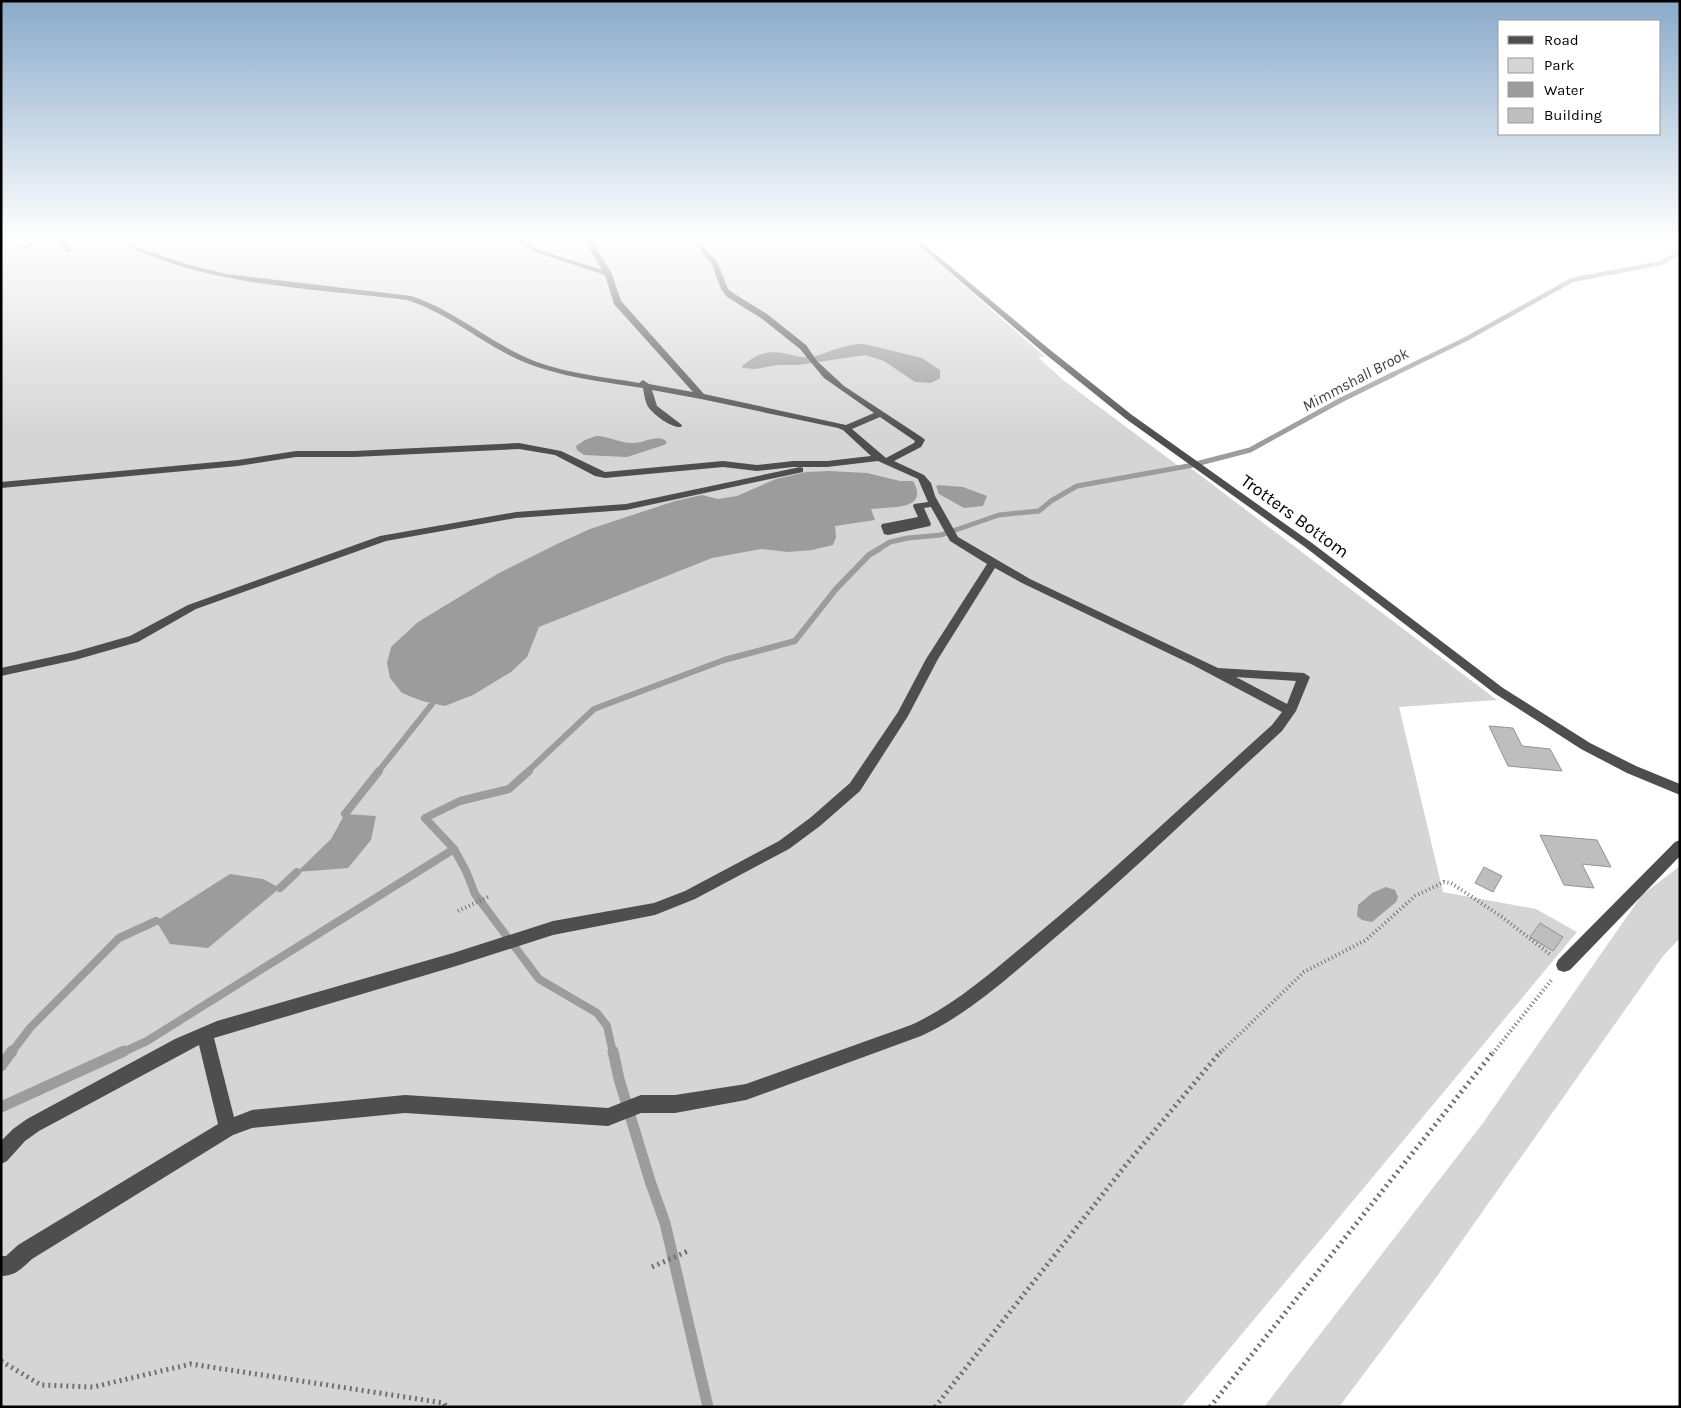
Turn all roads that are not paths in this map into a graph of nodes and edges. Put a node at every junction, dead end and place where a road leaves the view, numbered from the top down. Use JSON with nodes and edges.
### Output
{"nodes":[{"id":1,"x":421,"y":303,"type":"edge"},
{"id":2,"x":618,"y":303,"type":"edge"},
{"id":3,"x":742,"y":303,"type":"edge"},
{"id":4,"x":990,"y":303,"type":"edge"},
{"id":5,"x":637,"y":376,"type":"dead end"},
{"id":6,"x":647,"y":387,"type":"junction"},
{"id":7,"x":701,"y":396,"type":"junction"},
{"id":8,"x":880,"y":414,"type":"junction"},
{"id":9,"x":678,"y":425,"type":"dead end"},
{"id":10,"x":846,"y":428,"type":"junction"},
{"id":11,"x":883,"y":459,"type":"junction"},
{"id":12,"x":827,"y":464,"type":"junction"},
{"id":13,"x":1,"y":485,"type":"edge"},
{"id":14,"x":935,"y":504,"type":"junction"},
{"id":15,"x":924,"y":519,"type":"dead end"},
{"id":16,"x":993,"y":563,"type":"junction"},
{"id":17,"x":1,"y":672,"type":"edge"},
{"id":18,"x":1217,"y":672,"type":"junction"},
{"id":19,"x":1290,"y":711,"type":"junction"},
{"id":20,"x":1680,"y":790,"type":"edge"},
{"id":21,"x":1680,"y":846,"type":"edge"},
{"id":22,"x":1564,"y":965,"type":"road end"},
{"id":23,"x":205,"y":1034,"type":"junction"},
{"id":24,"x":228,"y":1128,"type":"junction"},
{"id":25,"x":1,"y":1155,"type":"edge"},
{"id":26,"x":1,"y":1266,"type":"edge"}],
"edges":[{"from":1,"to":6,"type":"street"},
{"from":2,"to":7,"type":"street"},
{"from":3,"to":8,"type":"street"},
{"from":4,"to":20,"type":"street","name":"Trotters Bottom"},
{"from":5,"to":6,"type":"street"},
{"from":6,"to":7,"type":"street"},
{"from":6,"to":9,"type":"street"},
{"from":7,"to":10,"type":"street"},
{"from":8,"to":10,"type":"street"},
{"from":8,"to":11,"type":"street"},
{"from":10,"to":11,"type":"street"},
{"from":11,"to":12,"type":"street"},
{"from":11,"to":14,"type":"street"},
{"from":12,"to":13,"type":"street"},
{"from":12,"to":17,"type":"street"},
{"from":14,"to":15,"type":"street"},
{"from":14,"to":16,"type":"street"},
{"from":16,"to":18,"type":"street"},
{"from":16,"to":23,"type":"street"},
{"from":18,"to":19,"type":"street"},
{"from":18,"to":19,"type":"street"},
{"from":19,"to":24,"type":"street"},
{"from":21,"to":22,"type":"street"},
{"from":23,"to":24,"type":"street"},
{"from":23,"to":25,"type":"street"},
{"from":24,"to":26,"type":"street"}]}
